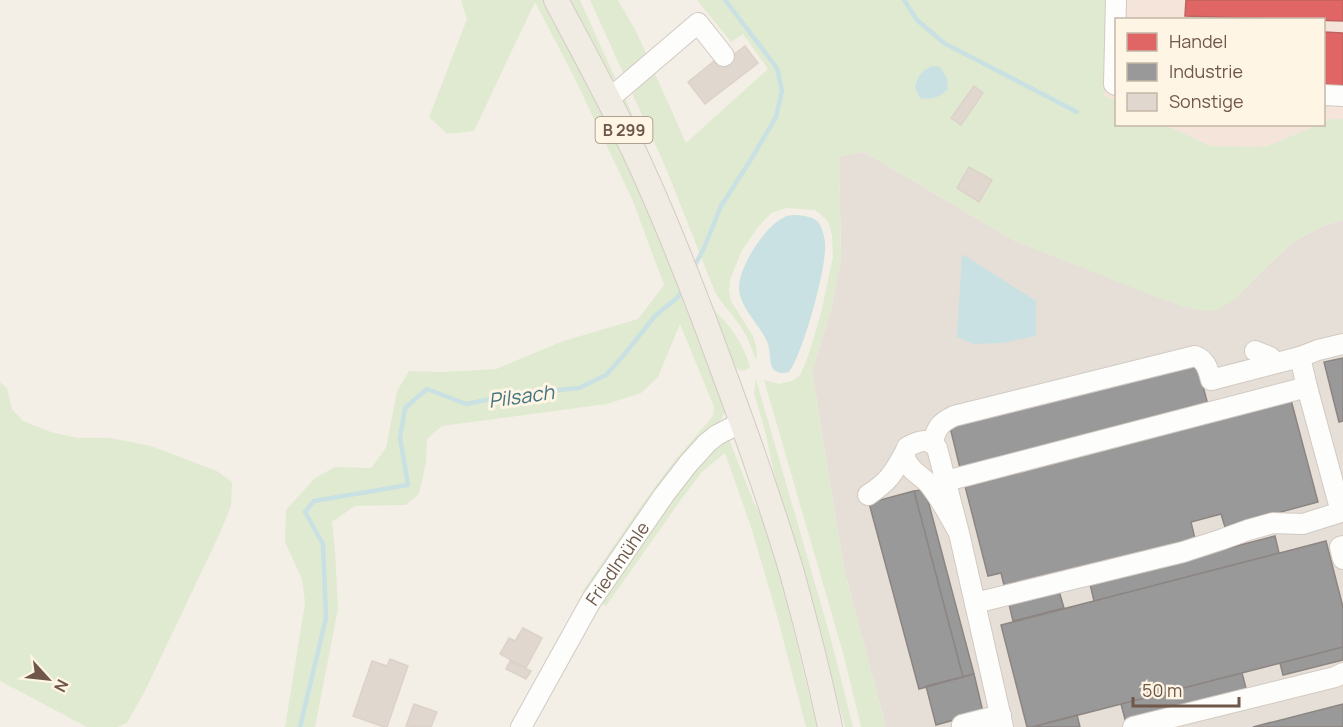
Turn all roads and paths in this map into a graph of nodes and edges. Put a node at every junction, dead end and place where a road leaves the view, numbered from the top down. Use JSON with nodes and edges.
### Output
{"nodes":[{"id":1,"x":556,"y":0,"type":"edge"},
{"id":2,"x":1116,"y":0,"type":"edge"},
{"id":3,"x":1116,"y":18,"type":"edge"},
{"id":4,"x":1115,"y":42,"type":"edge"},
{"id":5,"x":724,"y":56,"type":"dead end"},
{"id":6,"x":1115,"y":84,"type":"edge"},
{"id":7,"x":1325,"y":95,"type":"edge"},
{"id":8,"x":1343,"y":96,"type":"edge"},
{"id":9,"x":609,"y":99,"type":"junction"},
{"id":10,"x":1343,"y":344,"type":"edge"},
{"id":11,"x":1255,"y":351,"type":"dead end"},
{"id":12,"x":1300,"y":357,"type":"junction"},
{"id":13,"x":1276,"y":363,"type":"junction"},
{"id":14,"x":1307,"y":387,"type":"junction"},
{"id":15,"x":742,"y":422,"type":"junction"},
{"id":16,"x":932,"y":443,"type":"junction"},
{"id":17,"x":904,"y":453,"type":"junction"},
{"id":18,"x":946,"y":482,"type":"junction"},
{"id":19,"x":868,"y":495,"type":"dead end"},
{"id":20,"x":1342,"y":515,"type":"edge"},
{"id":21,"x":959,"y":534,"type":"junction"},
{"id":22,"x":1343,"y":546,"type":"edge"},
{"id":23,"x":1343,"y":559,"type":"edge"},
{"id":24,"x":975,"y":603,"type":"junction"},
{"id":25,"x":1343,"y":673,"type":"edge"},
{"id":26,"x":1002,"y":721,"type":"edge"},
{"id":27,"x":522,"y":727,"type":"edge"},
{"id":28,"x":830,"y":727,"type":"edge"},
{"id":29,"x":963,"y":727,"type":"edge"},
{"id":30,"x":1133,"y":727,"type":"edge"}],
"edges":[{"from":1,"to":9,"type":"main road","number":"B 299"},
{"from":2,"to":3,"type":"street"},
{"from":4,"to":6,"type":"street"},
{"from":5,"to":9,"type":"street"},
{"from":7,"to":8,"type":"street"},
{"from":9,"to":15,"type":"main road","number":"B 299"},
{"from":10,"to":12,"type":"street"},
{"from":11,"to":13,"type":"street"},
{"from":12,"to":13,"type":"street"},
{"from":12,"to":14,"type":"street"},
{"from":13,"to":16,"type":"street"},
{"from":14,"to":18,"type":"street"},
{"from":14,"to":20,"type":"street"},
{"from":15,"to":27,"type":"street","name":"Friedlmühle"},
{"from":15,"to":28,"type":"main road","number":"B 299"},
{"from":16,"to":17,"type":"street"},
{"from":16,"to":18,"type":"street"},
{"from":17,"to":19,"type":"street"},
{"from":17,"to":21,"type":"street"},
{"from":18,"to":21,"type":"street"},
{"from":20,"to":24,"type":"street"},
{"from":21,"to":24,"type":"street"},
{"from":22,"to":23,"type":"street"},
{"from":24,"to":26,"type":"street"},
{"from":25,"to":30,"type":"street"},
{"from":26,"to":29,"type":"street"}]}
